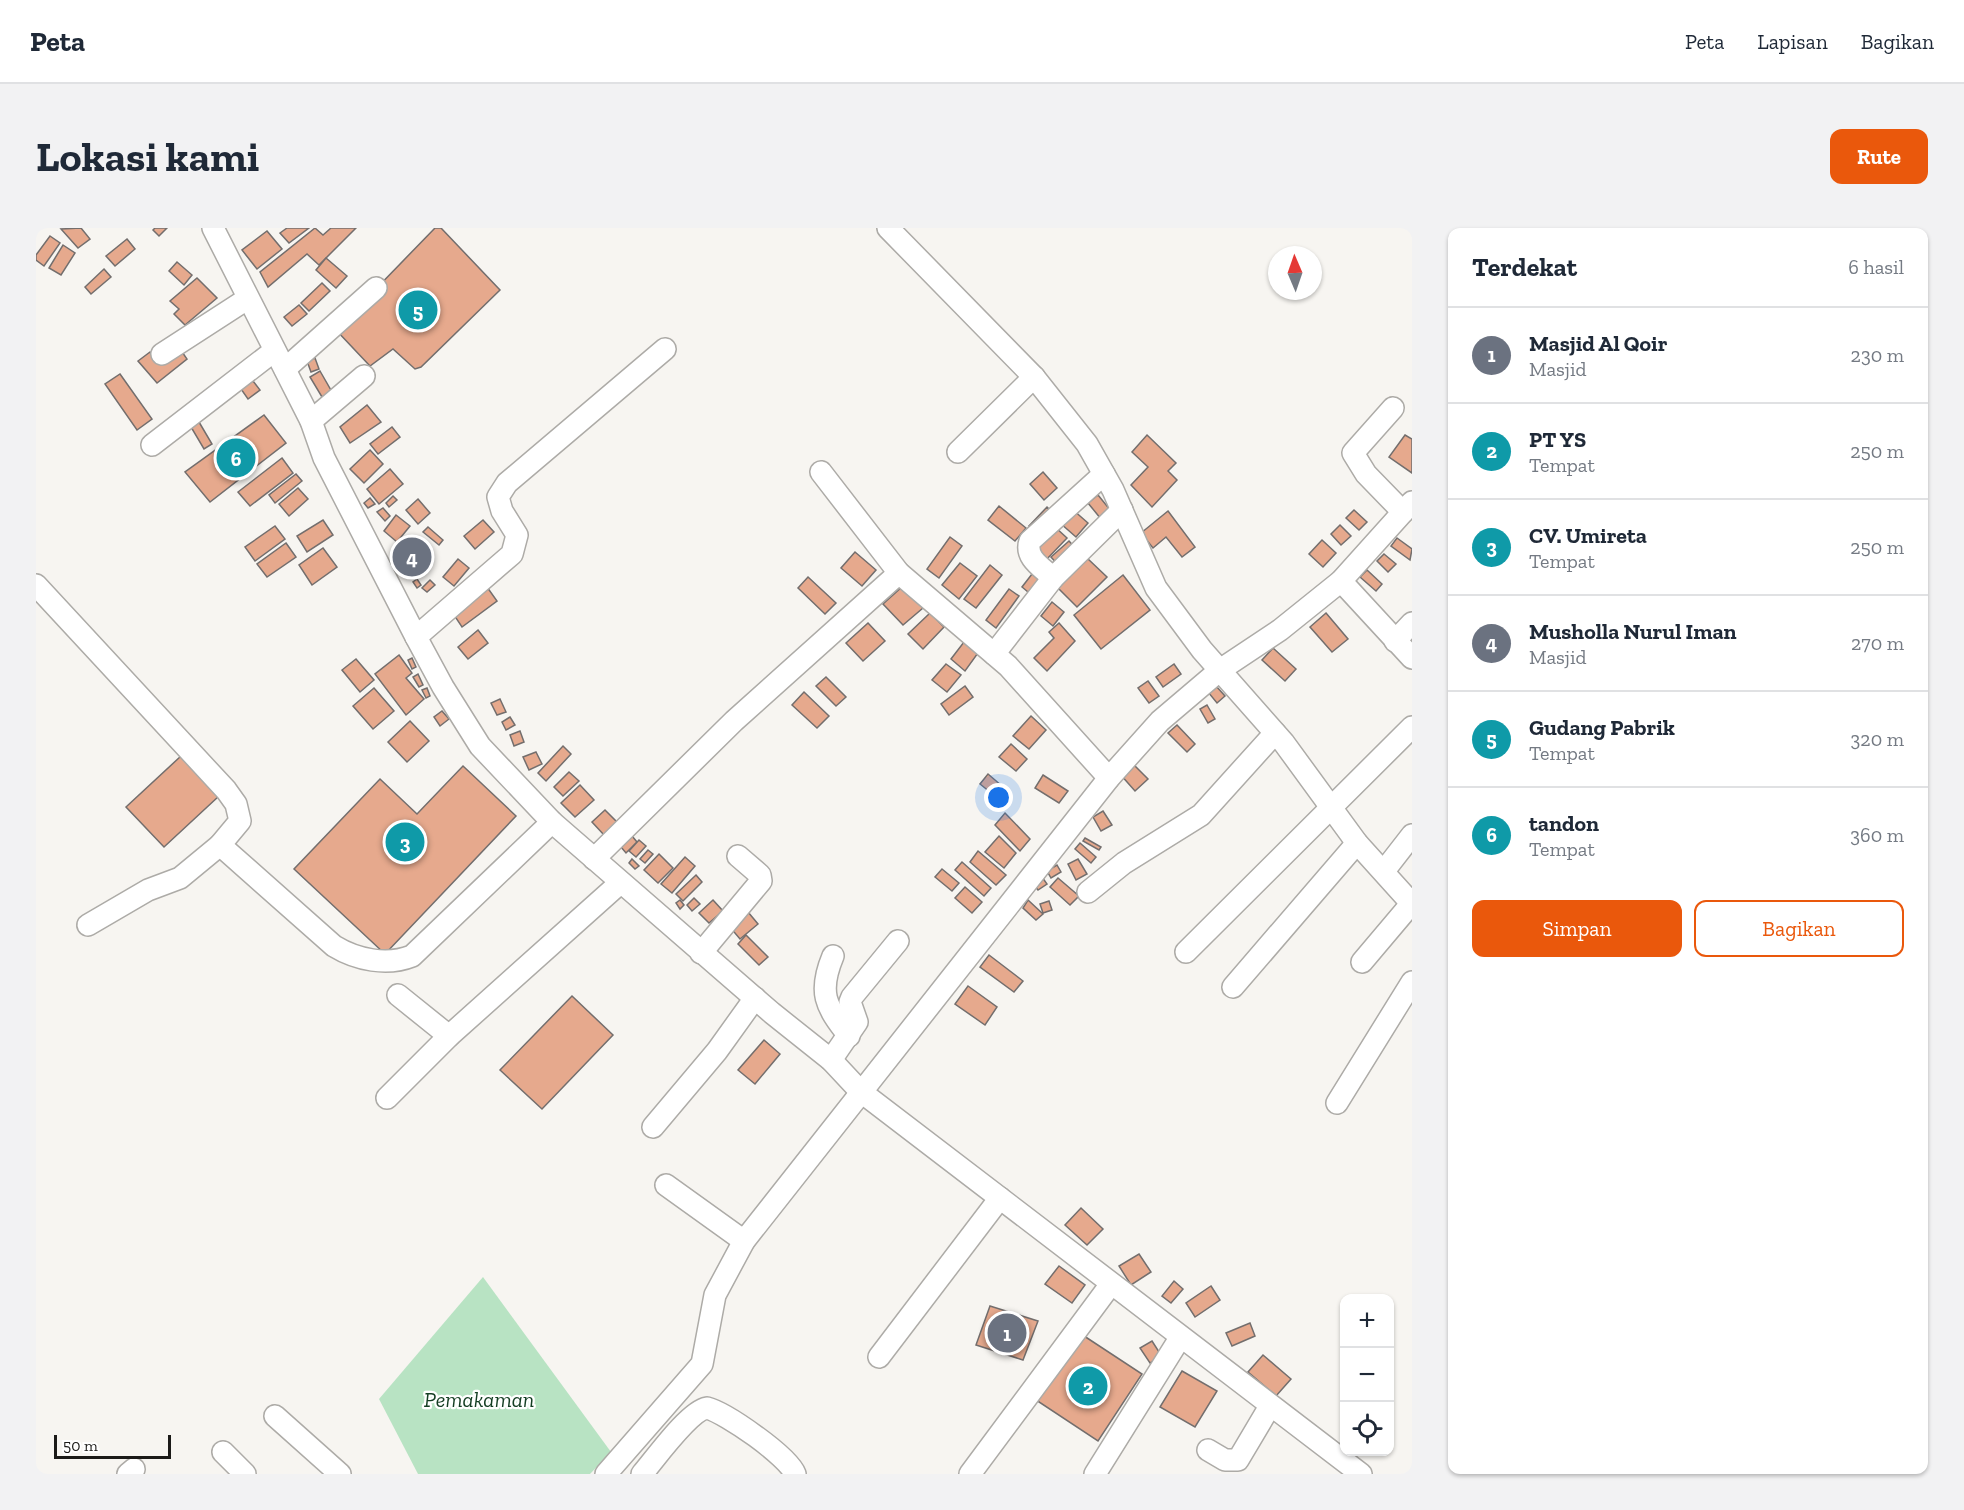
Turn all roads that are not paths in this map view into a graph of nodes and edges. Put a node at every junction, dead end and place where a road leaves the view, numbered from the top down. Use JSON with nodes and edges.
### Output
{"nodes":[{"id":1,"x":213,"y":228,"type":"edge"},
{"id":2,"x":888,"y":228,"type":"edge"},
{"id":3,"x":376,"y":288,"type":"dead end"},
{"id":4,"x":247,"y":299,"type":"junction"},
{"id":5,"x":665,"y":349,"type":"dead end"},
{"id":6,"x":274,"y":351,"type":"junction"},
{"id":7,"x":162,"y":354,"type":"dead end"},
{"id":8,"x":285,"y":369,"type":"junction"},
{"id":9,"x":364,"y":376,"type":"dead end"},
{"id":10,"x":1034,"y":377,"type":"junction"},
{"id":11,"x":1393,"y":408,"type":"dead end"},
{"id":12,"x":311,"y":421,"type":"junction"},
{"id":13,"x":152,"y":446,"type":"dead end"},
{"id":14,"x":958,"y":452,"type":"dead end"},
{"id":15,"x":821,"y":472,"type":"dead end"},
{"id":16,"x":1104,"y":474,"type":"junction"},
{"id":17,"x":1407,"y":507,"type":"edge"},
{"id":18,"x":1122,"y":510,"type":"junction"},
{"id":19,"x":899,"y":573,"type":"junction"},
{"id":20,"x":1053,"y":578,"type":"junction"},
{"id":21,"x":1341,"y":581,"type":"junction"},
{"id":22,"x":36,"y":585,"type":"edge"},
{"id":23,"x":1412,"y":623,"type":"edge"},
{"id":24,"x":416,"y":638,"type":"junction"},
{"id":25,"x":1395,"y":641,"type":"junction"},
{"id":26,"x":994,"y":654,"type":"junction"},
{"id":27,"x":1412,"y":658,"type":"edge"},
{"id":28,"x":1220,"y":669,"type":"junction"},
{"id":29,"x":1412,"y":727,"type":"edge"},
{"id":30,"x":1275,"y":733,"type":"junction"},
{"id":31,"x":1109,"y":778,"type":"junction"},
{"id":32,"x":1330,"y":808,"type":"junction"},
{"id":33,"x":552,"y":822,"type":"junction"},
{"id":34,"x":1412,"y":835,"type":"edge"},
{"id":35,"x":1357,"y":843,"type":"junction"},
{"id":36,"x":220,"y":845,"type":"junction"},
{"id":37,"x":738,"y":856,"type":"dead end"},
{"id":38,"x":594,"y":860,"type":"junction"},
{"id":39,"x":1384,"y":871,"type":"junction"},
{"id":40,"x":620,"y":883,"type":"junction"},
{"id":41,"x":1088,"y":892,"type":"dead end"},
{"id":42,"x":1412,"y":904,"type":"edge"},
{"id":43,"x":88,"y":925,"type":"dead end"},
{"id":44,"x":898,"y":940,"type":"dead end"},
{"id":45,"x":1186,"y":952,"type":"dead end"},
{"id":46,"x":701,"y":953,"type":"junction"},
{"id":47,"x":833,"y":956,"type":"dead end"},
{"id":48,"x":1362,"y":962,"type":"dead end"},
{"id":49,"x":1412,"y":982,"type":"edge"},
{"id":50,"x":1233,"y":987,"type":"dead end"},
{"id":51,"x":398,"y":995,"type":"dead end"},
{"id":52,"x":755,"y":998,"type":"junction"},
{"id":53,"x":449,"y":1036,"type":"junction"},
{"id":54,"x":849,"y":1036,"type":"junction"},
{"id":55,"x":831,"y":1060,"type":"junction"},
{"id":56,"x":860,"y":1091,"type":"junction"},
{"id":57,"x":387,"y":1098,"type":"dead end"},
{"id":58,"x":1337,"y":1103,"type":"dead end"},
{"id":59,"x":653,"y":1127,"type":"dead end"},
{"id":60,"x":666,"y":1185,"type":"dead end"},
{"id":61,"x":1000,"y":1198,"type":"junction"},
{"id":62,"x":744,"y":1241,"type":"junction"},
{"id":63,"x":1111,"y":1284,"type":"junction"},
{"id":64,"x":1180,"y":1338,"type":"junction"},
{"id":65,"x":879,"y":1357,"type":"dead end"},
{"id":66,"x":1270,"y":1406,"type":"junction"},
{"id":67,"x":275,"y":1416,"type":"dead end"},
{"id":68,"x":1208,"y":1450,"type":"dead end"},
{"id":69,"x":223,"y":1452,"type":"dead end"},
{"id":70,"x":245,"y":1474,"type":"edge"},
{"id":71,"x":340,"y":1474,"type":"edge"},
{"id":72,"x":606,"y":1474,"type":"edge"},
{"id":73,"x":642,"y":1474,"type":"edge"},
{"id":74,"x":795,"y":1474,"type":"edge"},
{"id":75,"x":970,"y":1474,"type":"edge"},
{"id":76,"x":1095,"y":1474,"type":"edge"},
{"id":77,"x":1361,"y":1474,"type":"edge"}],
"edges":[{"from":1,"to":4,"type":"street"},
{"from":2,"to":10,"type":"street"},
{"from":3,"to":8,"type":"street"},
{"from":4,"to":6,"type":"street"},
{"from":4,"to":7,"type":"street"},
{"from":5,"to":24,"type":"street"},
{"from":6,"to":8,"type":"street"},
{"from":6,"to":13,"type":"street"},
{"from":8,"to":12,"type":"street"},
{"from":9,"to":12,"type":"street"},
{"from":10,"to":14,"type":"street"},
{"from":10,"to":16,"type":"street"},
{"from":11,"to":17,"type":"street"},
{"from":12,"to":24,"type":"street"},
{"from":15,"to":19,"type":"street"},
{"from":16,"to":18,"type":"street"},
{"from":16,"to":20,"type":"street"},
{"from":17,"to":21,"type":"street"},
{"from":18,"to":20,"type":"street"},
{"from":18,"to":28,"type":"street"},
{"from":19,"to":26,"type":"street"},
{"from":19,"to":38,"type":"street"},
{"from":20,"to":26,"type":"street"},
{"from":21,"to":25,"type":"street"},
{"from":21,"to":28,"type":"street"},
{"from":22,"to":36,"type":"street"},
{"from":23,"to":25,"type":"street"},
{"from":24,"to":33,"type":"street"},
{"from":25,"to":27,"type":"street"},
{"from":26,"to":31,"type":"street"},
{"from":28,"to":30,"type":"street"},
{"from":28,"to":31,"type":"street"},
{"from":29,"to":32,"type":"street"},
{"from":30,"to":32,"type":"street"},
{"from":30,"to":41,"type":"street"},
{"from":31,"to":56,"type":"street"},
{"from":32,"to":35,"type":"street"},
{"from":32,"to":45,"type":"street"},
{"from":33,"to":36,"type":"street"},
{"from":33,"to":38,"type":"street"},
{"from":34,"to":39,"type":"street"},
{"from":35,"to":39,"type":"street"},
{"from":35,"to":50,"type":"street"},
{"from":36,"to":43,"type":"street"},
{"from":37,"to":46,"type":"street"},
{"from":38,"to":40,"type":"street"},
{"from":39,"to":42,"type":"street"},
{"from":40,"to":46,"type":"street"},
{"from":40,"to":53,"type":"street"},
{"from":42,"to":48,"type":"street"},
{"from":44,"to":54,"type":"street"},
{"from":46,"to":52,"type":"street"},
{"from":47,"to":54,"type":"street"},
{"from":49,"to":58,"type":"street"},
{"from":51,"to":53,"type":"street"},
{"from":52,"to":55,"type":"street"},
{"from":52,"to":59,"type":"street"},
{"from":53,"to":57,"type":"street"},
{"from":54,"to":55,"type":"street"},
{"from":55,"to":56,"type":"street"},
{"from":56,"to":61,"type":"street"},
{"from":56,"to":62,"type":"street"},
{"from":60,"to":62,"type":"street"},
{"from":61,"to":63,"type":"street"},
{"from":61,"to":65,"type":"street"},
{"from":62,"to":72,"type":"street"},
{"from":63,"to":64,"type":"street"},
{"from":63,"to":75,"type":"street"},
{"from":64,"to":66,"type":"street"},
{"from":64,"to":76,"type":"street"},
{"from":66,"to":68,"type":"street"},
{"from":66,"to":77,"type":"street"},
{"from":67,"to":71,"type":"street"},
{"from":69,"to":70,"type":"street"},
{"from":73,"to":74,"type":"street"}]}
